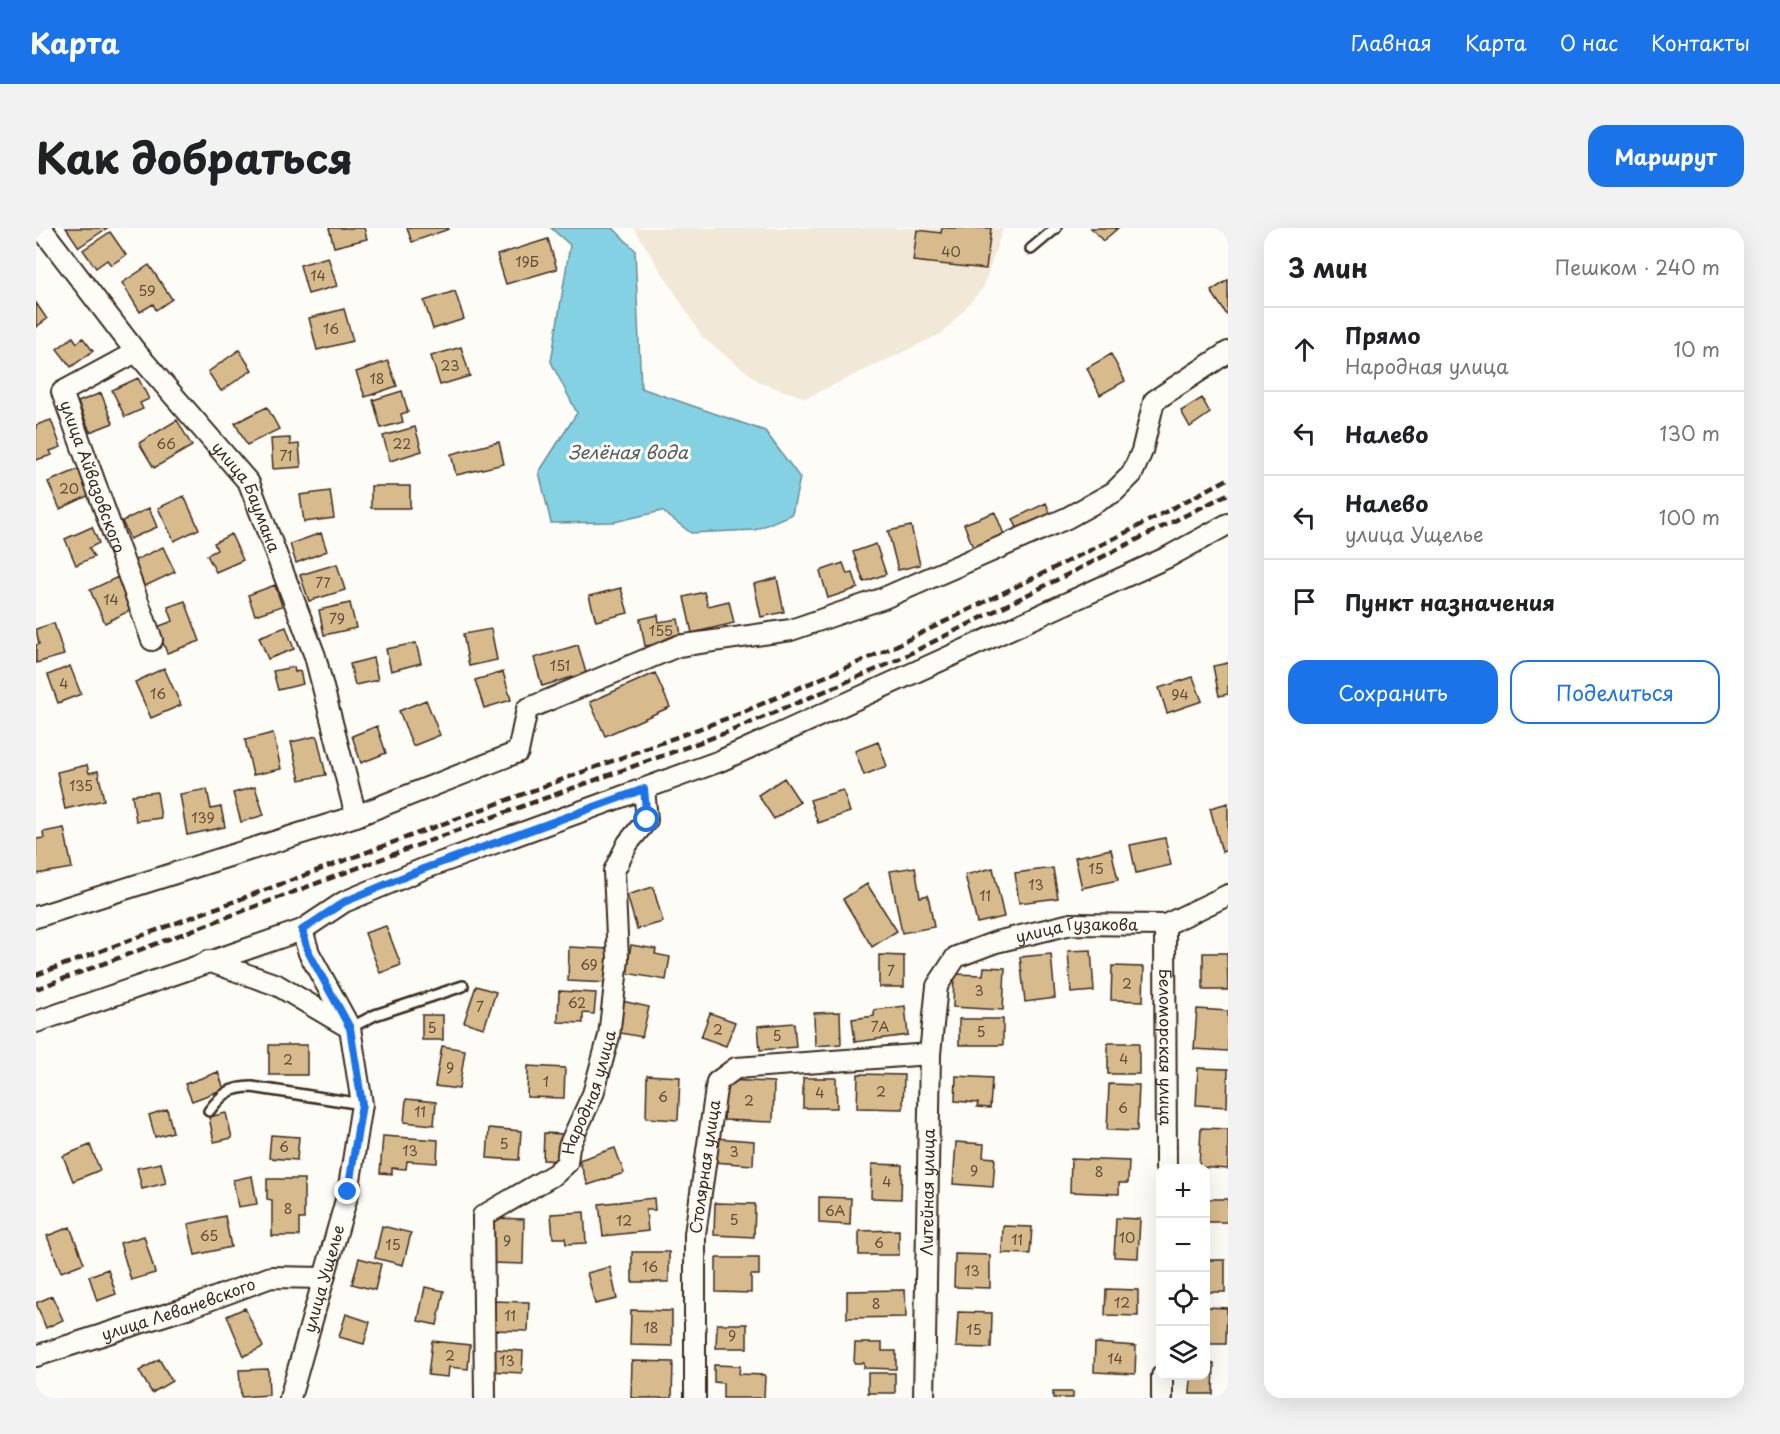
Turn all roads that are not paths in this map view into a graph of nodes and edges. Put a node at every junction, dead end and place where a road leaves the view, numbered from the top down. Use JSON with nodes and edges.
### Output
{"nodes":[{"id":1,"x":40,"y":228,"type":"edge"},
{"id":2,"x":1056,"y":228,"type":"edge"},
{"id":3,"x":1030,"y":249,"type":"dead end"},
{"id":4,"x":136,"y":352,"type":"junction"},
{"id":5,"x":1228,"y":352,"type":"edge"},
{"id":6,"x":1228,"y":524,"type":"edge"},
{"id":7,"x":152,"y":640,"type":"dead end"},
{"id":8,"x":644,"y":789,"type":"junction"},
{"id":9,"x":356,"y":816,"type":"junction"},
{"id":10,"x":1228,"y":895,"type":"edge"},
{"id":11,"x":36,"y":917,"type":"edge"},
{"id":12,"x":1165,"y":925,"type":"junction"},
{"id":13,"x":302,"y":930,"type":"junction"},
{"id":14,"x":208,"y":961,"type":"junction"},
{"id":15,"x":463,"y":986,"type":"dead end"},
{"id":16,"x":937,"y":986,"type":"joint"},
{"id":17,"x":36,"y":1022,"type":"edge"},
{"id":18,"x":350,"y":1028,"type":"junction"},
{"id":19,"x":930,"y":1054,"type":"junction"},
{"id":20,"x":362,"y":1104,"type":"junction"},
{"id":21,"x":209,"y":1110,"type":"dead end"},
{"id":22,"x":1166,"y":1164,"type":"edge"},
{"id":23,"x":324,"y":1278,"type":"junction"},
{"id":24,"x":36,"y":1356,"type":"edge"},
{"id":25,"x":1162,"y":1380,"type":"edge"},
{"id":26,"x":290,"y":1398,"type":"edge"},
{"id":27,"x":485,"y":1398,"type":"edge"},
{"id":28,"x":695,"y":1398,"type":"edge"},
{"id":29,"x":924,"y":1398,"type":"edge"},
{"id":30,"x":1162,"y":1398,"type":"edge"}],
"edges":[{"from":1,"to":4,"type":"street","name":"улица Баумана"},
{"from":2,"to":3,"type":"lane"},
{"from":4,"to":7,"type":"street","name":"улица Айвазовского"},
{"from":4,"to":9,"type":"street","name":"улица Баумана"},
{"from":5,"to":9,"type":"street"},
{"from":6,"to":8,"type":"street"},
{"from":8,"to":13,"type":"street"},
{"from":8,"to":27,"type":"street","name":"Народная улица"},
{"from":9,"to":11,"type":"street"},
{"from":10,"to":12,"type":"street","name":"улица Гузакова"},
{"from":12,"to":16,"type":"street","name":"улица Гузакова"},
{"from":12,"to":22,"type":"street","name":"Беломорская улица"},
{"from":13,"to":14,"type":"street"},
{"from":13,"to":18,"type":"street","name":"улица Ущелье"},
{"from":14,"to":17,"type":"street"},
{"from":14,"to":18,"type":"street"},
{"from":15,"to":18,"type":"lane"},
{"from":16,"to":19,"type":"street","name":"Литейная улица"},
{"from":18,"to":20,"type":"street","name":"улица Ущелье"},
{"from":19,"to":28,"type":"street","name":"Столярная улица"},
{"from":19,"to":29,"type":"street","name":"Литейная улица"},
{"from":20,"to":21,"type":"lane"},
{"from":20,"to":23,"type":"street","name":"улица Ущелье"},
{"from":23,"to":24,"type":"street","name":"улица Леваневского"},
{"from":23,"to":26,"type":"street","name":"улица Ущелье"},
{"from":25,"to":30,"type":"street"}]}
